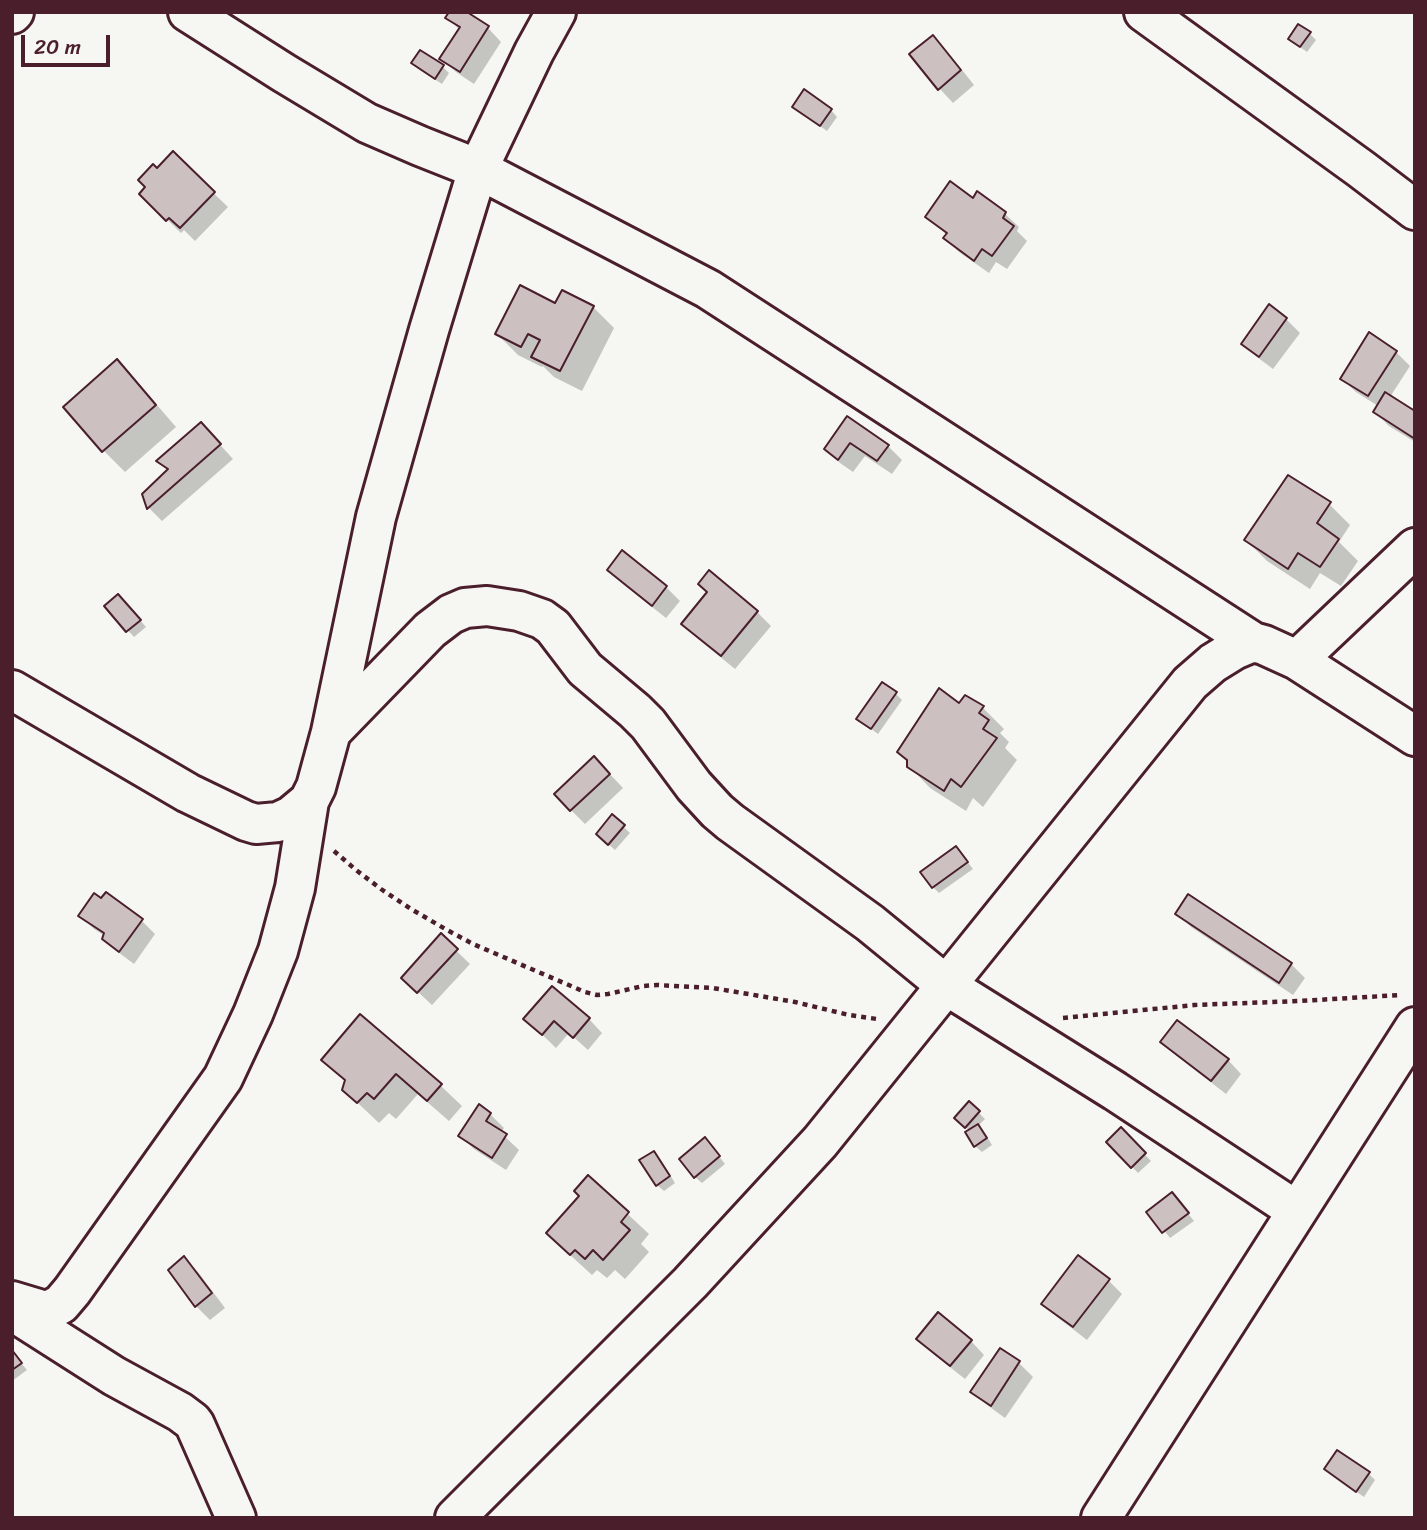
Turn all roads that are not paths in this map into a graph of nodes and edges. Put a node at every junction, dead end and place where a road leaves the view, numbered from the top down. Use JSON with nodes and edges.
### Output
{"nodes":[{"id":1,"x":188,"y":12,"type":"edge"},
{"id":2,"x":556,"y":12,"type":"edge"},
{"id":3,"x":1144,"y":12,"type":"edge"},
{"id":4,"x":478,"y":169,"type":"junction"},
{"id":5,"x":1415,"y":211,"type":"edge"},
{"id":6,"x":1415,"y":548,"type":"edge"},
{"id":7,"x":1253,"y":642,"type":"junction"},
{"id":8,"x":1297,"y":660,"type":"junction"},
{"id":9,"x":12,"y":691,"type":"edge"},
{"id":10,"x":331,"y":732,"type":"junction"},
{"id":11,"x":1415,"y":736,"type":"edge"},
{"id":12,"x":307,"y":813,"type":"junction"},
{"id":13,"x":947,"y":986,"type":"junction"},
{"id":14,"x":1408,"y":1011,"type":"edge"},
{"id":15,"x":1297,"y":1211,"type":"junction"},
{"id":16,"x":12,"y":1301,"type":"edge"},
{"id":17,"x":12,"y":1311,"type":"edge"},
{"id":18,"x":1103,"y":1517,"type":"edge"},
{"id":19,"x":236,"y":1518,"type":"edge"},
{"id":20,"x":455,"y":1518,"type":"edge"}],
"edges":[{"from":1,"to":4,"type":"street"},
{"from":2,"to":4,"type":"street"},
{"from":3,"to":5,"type":"street"},
{"from":4,"to":7,"type":"street"},
{"from":4,"to":10,"type":"street"},
{"from":6,"to":8,"type":"street"},
{"from":7,"to":8,"type":"street"},
{"from":7,"to":13,"type":"street"},
{"from":8,"to":11,"type":"street"},
{"from":9,"to":12,"type":"street"},
{"from":10,"to":12,"type":"street"},
{"from":10,"to":13,"type":"street"},
{"from":12,"to":16,"type":"street"},
{"from":13,"to":15,"type":"street"},
{"from":13,"to":20,"type":"street"},
{"from":14,"to":15,"type":"street"},
{"from":15,"to":18,"type":"street"},
{"from":17,"to":19,"type":"street"}]}
